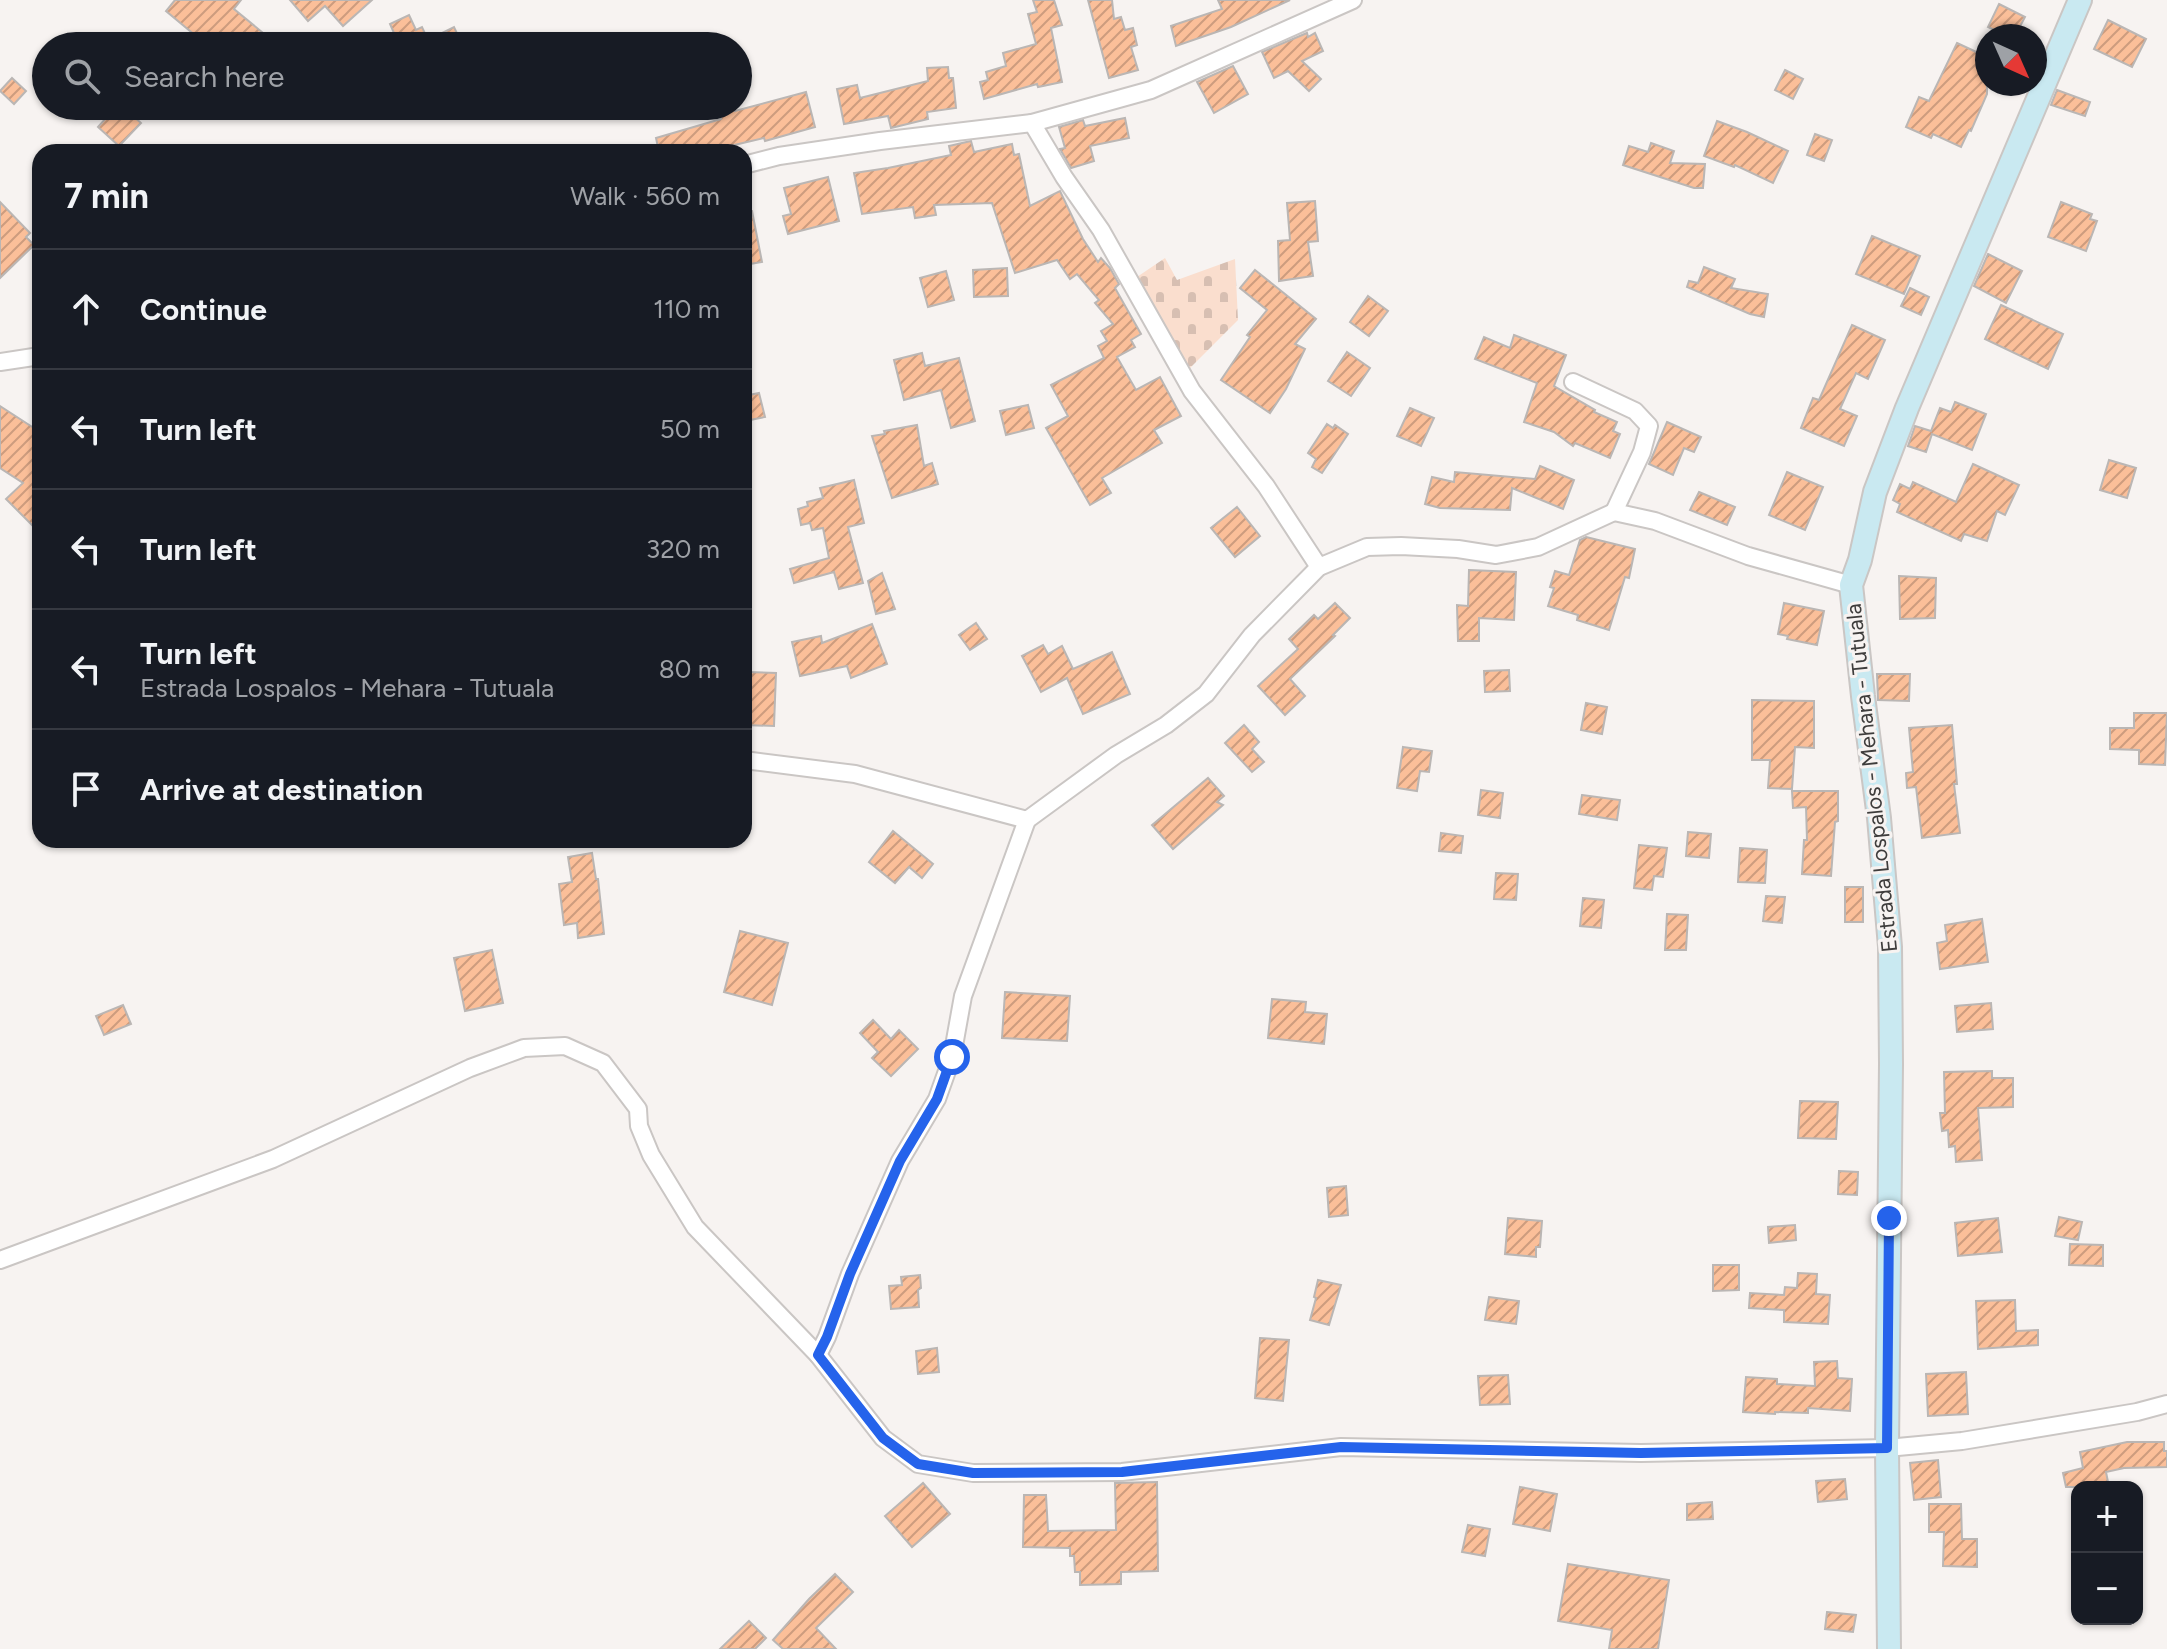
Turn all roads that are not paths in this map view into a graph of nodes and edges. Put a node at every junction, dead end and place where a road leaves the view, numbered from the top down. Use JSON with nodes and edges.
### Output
{"nodes":[{"id":1,"x":1353,"y":0,"type":"edge"},
{"id":2,"x":2080,"y":0,"type":"edge"},
{"id":3,"x":1032,"y":123,"type":"junction"},
{"id":4,"x":752,"y":163,"type":"edge"},
{"id":5,"x":32,"y":357,"type":"edge"},
{"id":6,"x":0,"y":362,"type":"edge"},
{"id":7,"x":1573,"y":382,"type":"dead end"},
{"id":8,"x":1614,"y":512,"type":"junction"},
{"id":9,"x":1319,"y":567,"type":"junction"},
{"id":10,"x":1851,"y":585,"type":"junction"},
{"id":11,"x":752,"y":761,"type":"edge"},
{"id":12,"x":1027,"y":820,"type":"junction"},
{"id":13,"x":0,"y":1260,"type":"edge"},
{"id":14,"x":818,"y":1355,"type":"junction"},
{"id":15,"x":2167,"y":1404,"type":"edge"},
{"id":16,"x":1887,"y":1448,"type":"junction"},
{"id":17,"x":1889,"y":1649,"type":"edge"}],
"edges":[{"from":1,"to":3,"type":"street"},
{"from":2,"to":10,"type":"main road","name":"Estrada Lospalos - Mehara - Tutuala"},
{"from":3,"to":4,"type":"street"},
{"from":3,"to":9,"type":"street"},
{"from":5,"to":6,"type":"street"},
{"from":7,"to":8,"type":"street"},
{"from":8,"to":9,"type":"street"},
{"from":8,"to":10,"type":"street"},
{"from":9,"to":12,"type":"street"},
{"from":10,"to":16,"type":"main road","name":"Estrada Lospalos - Mehara - Tutuala"},
{"from":11,"to":12,"type":"street"},
{"from":12,"to":14,"type":"street"},
{"from":13,"to":14,"type":"street"},
{"from":14,"to":16,"type":"street"},
{"from":15,"to":16,"type":"street"},
{"from":16,"to":17,"type":"main road","name":"Estrada Lospalos - Mehara - Tutuala"}]}
